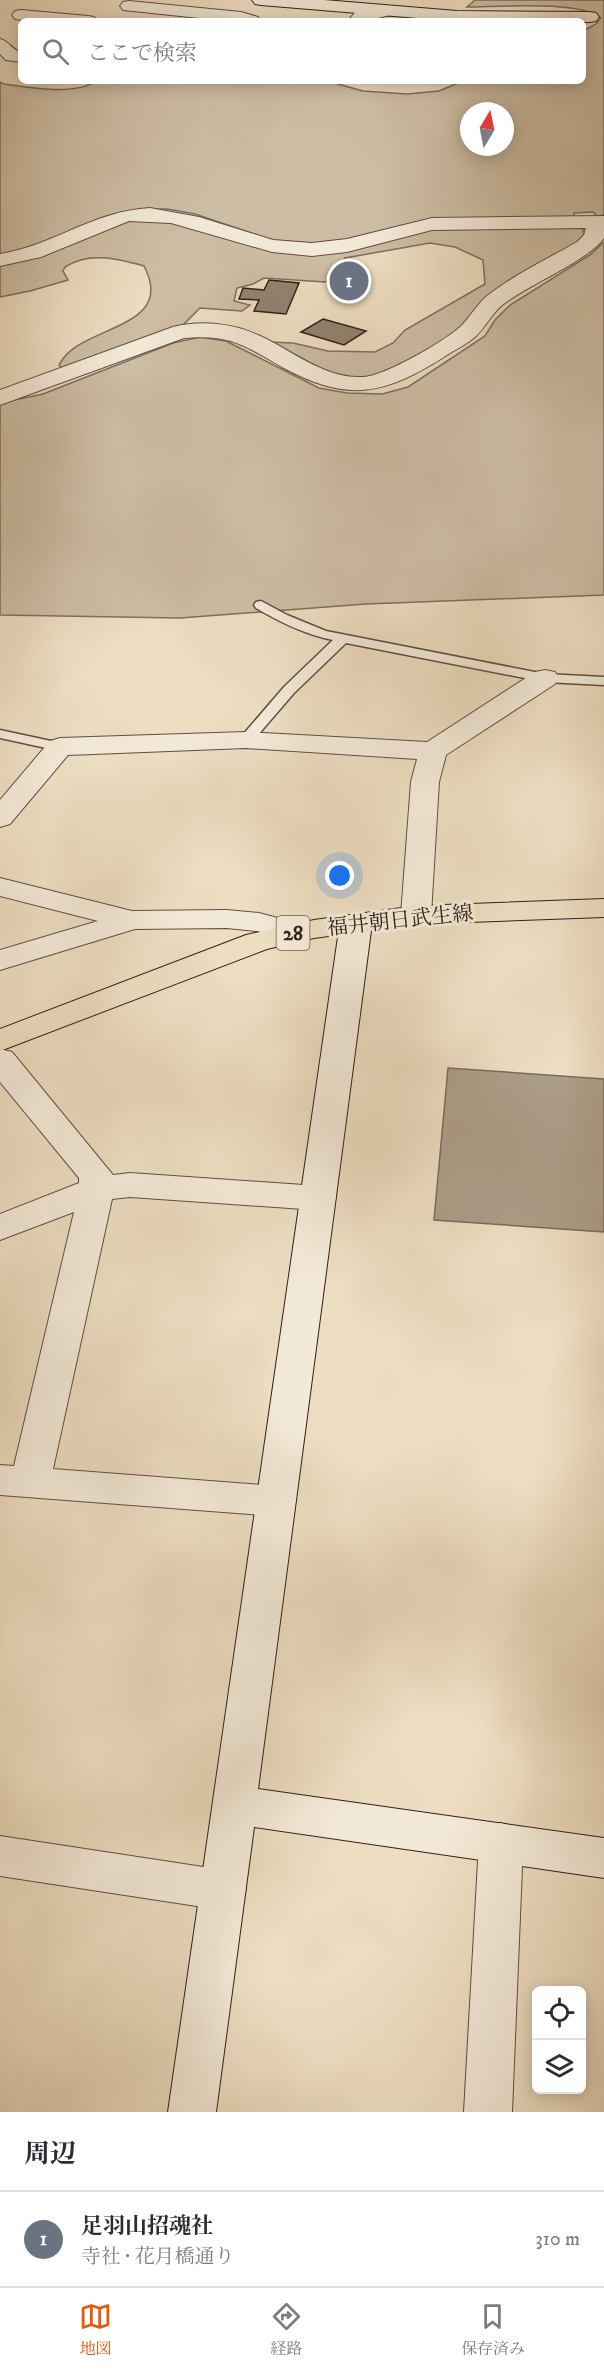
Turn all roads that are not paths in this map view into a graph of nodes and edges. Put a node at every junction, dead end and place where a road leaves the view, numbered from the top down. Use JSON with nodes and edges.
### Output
{"nodes":[{"id":1,"x":37,"y":0,"type":"edge"},
{"id":2,"x":259,"y":0,"type":"edge"},
{"id":3,"x":132,"y":3,"type":"edge"},
{"id":4,"x":388,"y":6,"type":"edge"},
{"id":5,"x":21,"y":15,"type":"junction"},
{"id":6,"x":590,"y":17,"type":"dead end"},
{"id":7,"x":54,"y":18,"type":"edge"},
{"id":8,"x":117,"y":18,"type":"edge"},
{"id":9,"x":240,"y":18,"type":"edge"},
{"id":10,"x":248,"y":18,"type":"edge"},
{"id":11,"x":360,"y":18,"type":"edge"},
{"id":12,"x":0,"y":33,"type":"edge"},
{"id":13,"x":0,"y":44,"type":"edge"},
{"id":14,"x":18,"y":57,"type":"edge"},
{"id":15,"x":601,"y":223,"type":"edge"},
{"id":16,"x":0,"y":260,"type":"edge"},
{"id":17,"x":0,"y":398,"type":"edge"},
{"id":18,"x":261,"y":605,"type":"dead end"},
{"id":19,"x":344,"y":638,"type":"junction"},
{"id":20,"x":545,"y":678,"type":"junction"},
{"id":21,"x":604,"y":681,"type":"edge"},
{"id":22,"x":0,"y":734,"type":"edge"},
{"id":23,"x":246,"y":740,"type":"junction"},
{"id":24,"x":60,"y":747,"type":"junction"},
{"id":25,"x":433,"y":751,"type":"junction"},
{"id":26,"x":0,"y":818,"type":"edge"},
{"id":27,"x":0,"y":887,"type":"edge"},
{"id":28,"x":604,"y":908,"type":"edge"},
{"id":29,"x":416,"y":915,"type":"junction"},
{"id":30,"x":133,"y":920,"type":"junction"},
{"id":31,"x":356,"y":923,"type":"junction"},
{"id":32,"x":297,"y":933,"type":"junction"},
{"id":33,"x":0,"y":960,"type":"edge"},
{"id":34,"x":0,"y":1041,"type":"edge"},
{"id":35,"x":0,"y":1060,"type":"edge"},
{"id":36,"x":97,"y":1189,"type":"junction"},
{"id":37,"x":318,"y":1198,"type":"junction"},
{"id":38,"x":0,"y":1228,"type":"edge"},
{"id":39,"x":15,"y":1481,"type":"edge"},
{"id":40,"x":276,"y":1501,"type":"junction"},
{"id":41,"x":234,"y":1806,"type":"junction"},
{"id":42,"x":501,"y":1844,"type":"junction"},
{"id":43,"x":0,"y":1856,"type":"edge"},
{"id":44,"x":604,"y":1858,"type":"edge"},
{"id":45,"x":223,"y":1890,"type":"junction"},
{"id":46,"x":493,"y":2111,"type":"edge"},
{"id":47,"x":192,"y":2112,"type":"edge"}],
"edges":[{"from":1,"to":5,"type":"street"},
{"from":2,"to":4,"type":"street"},
{"from":2,"to":10,"type":"street"},
{"from":3,"to":8,"type":"street"},
{"from":3,"to":9,"type":"street"},
{"from":4,"to":6,"type":"street"},
{"from":4,"to":11,"type":"street"},
{"from":5,"to":7,"type":"street"},
{"from":5,"to":12,"type":"street"},
{"from":13,"to":14,"type":"street"},
{"from":15,"to":16,"type":"street"},
{"from":15,"to":17,"type":"street"},
{"from":18,"to":19,"type":"lane"},
{"from":19,"to":20,"type":"lane"},
{"from":19,"to":23,"type":"lane"},
{"from":20,"to":21,"type":"lane"},
{"from":20,"to":25,"type":"street"},
{"from":22,"to":24,"type":"lane"},
{"from":23,"to":24,"type":"street"},
{"from":23,"to":25,"type":"street"},
{"from":24,"to":26,"type":"street"},
{"from":25,"to":29,"type":"street"},
{"from":27,"to":30,"type":"street"},
{"from":28,"to":29,"type":"main road","name":"福井朝日武生線","number":"28"},
{"from":29,"to":31,"type":"main road","name":"福井朝日武生線","number":"28"},
{"from":30,"to":32,"type":"street"},
{"from":30,"to":33,"type":"street"},
{"from":31,"to":32,"type":"main road","name":"福井朝日武生線","number":"28"},
{"from":31,"to":37,"type":"street"},
{"from":32,"to":34,"type":"main road","name":"福井朝日武生線","number":"28"},
{"from":35,"to":36,"type":"street"},
{"from":36,"to":37,"type":"street"},
{"from":36,"to":38,"type":"street"},
{"from":36,"to":39,"type":"street"},
{"from":37,"to":40,"type":"street"},
{"from":39,"to":40,"type":"street"},
{"from":40,"to":41,"type":"street"},
{"from":41,"to":42,"type":"street"},
{"from":41,"to":45,"type":"street"},
{"from":42,"to":44,"type":"street"},
{"from":42,"to":46,"type":"street"},
{"from":43,"to":45,"type":"street"},
{"from":45,"to":47,"type":"street"}]}
